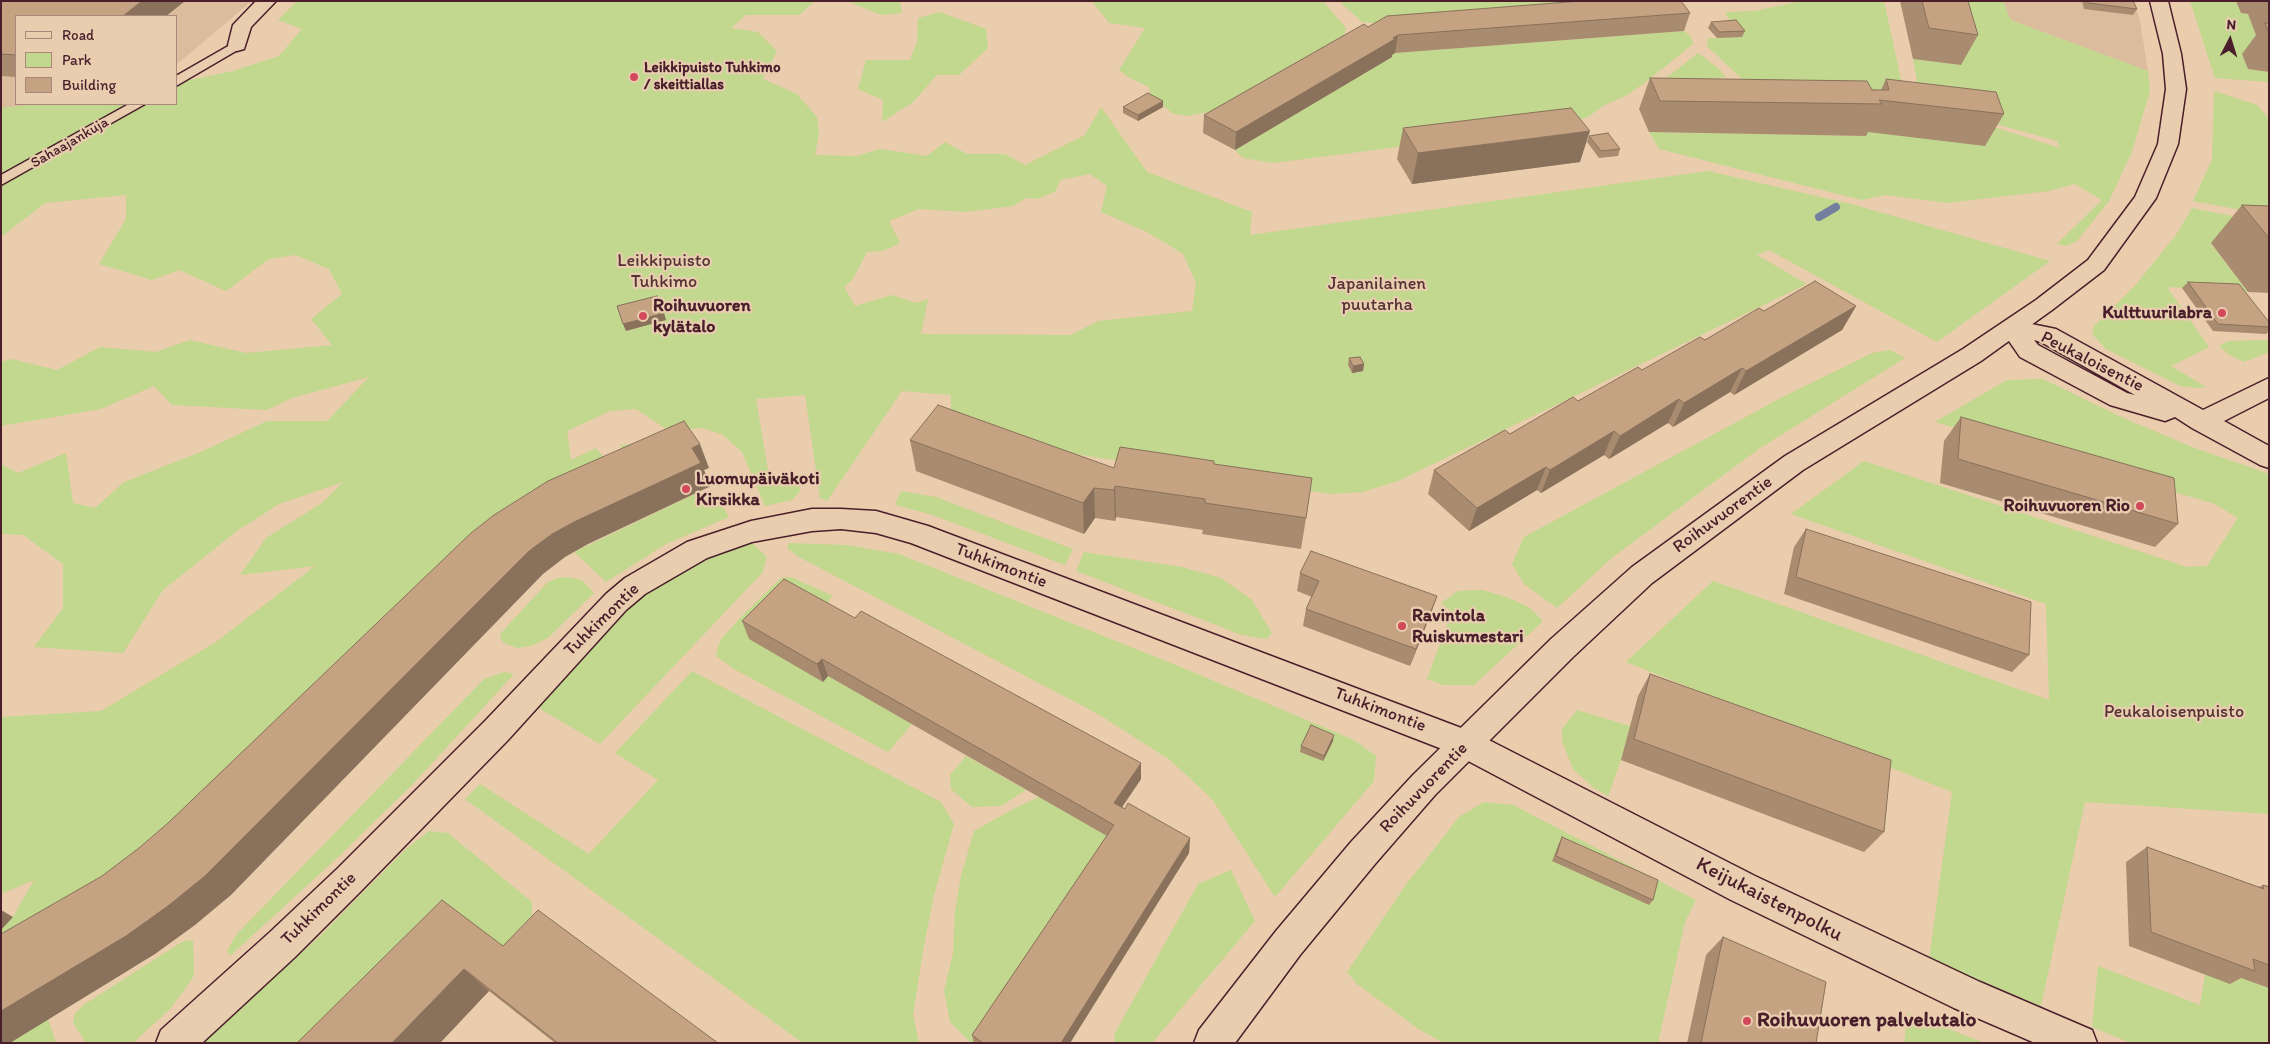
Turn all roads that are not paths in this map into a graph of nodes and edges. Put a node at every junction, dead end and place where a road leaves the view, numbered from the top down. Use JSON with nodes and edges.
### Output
{"nodes":[{"id":1,"x":267,"y":1,"type":"edge"},
{"id":2,"x":2159,"y":1,"type":"edge"},
{"id":3,"x":237,"y":45,"type":"joint"},
{"id":4,"x":178,"y":81,"type":"edge"},
{"id":5,"x":136,"y":105,"type":"edge"},
{"id":6,"x":1,"y":181,"type":"edge"},
{"id":7,"x":2012,"y":328,"type":"junction"},
{"id":8,"x":2269,"y":386,"type":"edge"},
{"id":9,"x":2201,"y":422,"type":"junction"},
{"id":10,"x":2269,"y":458,"type":"edge"},
{"id":11,"x":1466,"y":744,"type":"junction"},
{"id":12,"x":174,"y":1043,"type":"edge"},
{"id":13,"x":1212,"y":1043,"type":"edge"},
{"id":14,"x":2079,"y":1043,"type":"edge"}],
"edges":[{"from":1,"to":3,"type":"street"},
{"from":2,"to":7,"type":"street","name":"Roihuvuorentie"},
{"from":3,"to":4,"type":"lane"},
{"from":5,"to":6,"type":"lane","name":"Sahaajankuja"},
{"from":7,"to":9,"type":"street","name":"Peukaloisentie"},
{"from":7,"to":11,"type":"street","name":"Roihuvuorentie"},
{"from":8,"to":9,"type":"street"},
{"from":9,"to":10,"type":"street","name":"Peukaloisentie"},
{"from":11,"to":12,"type":"street","name":"Tuhkimontie"},
{"from":11,"to":13,"type":"street","name":"Roihuvuorentie"},
{"from":11,"to":14,"type":"street","name":"Keijukaistenpolku"}]}
